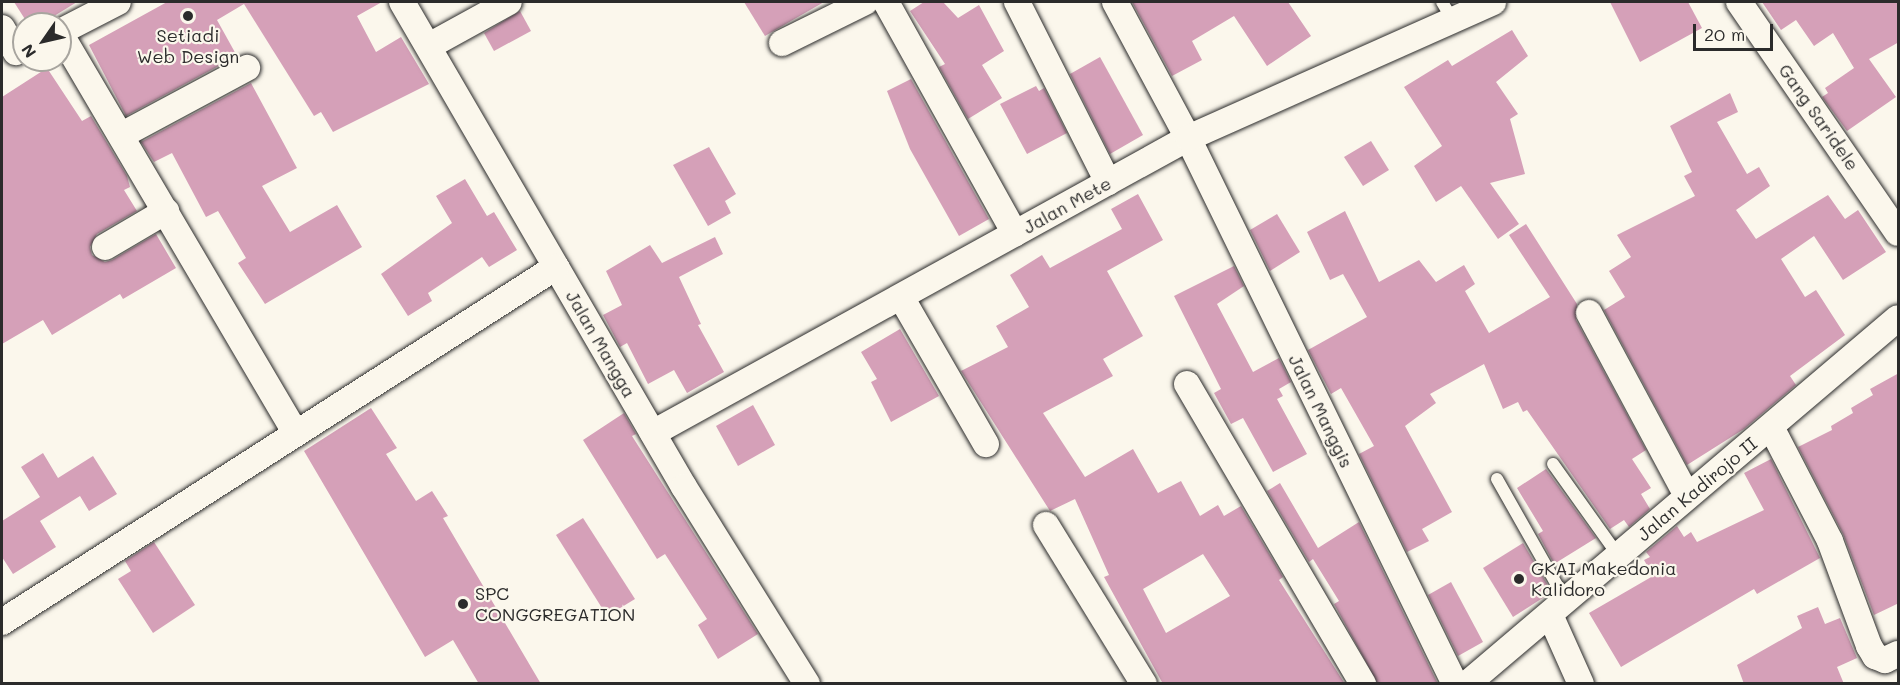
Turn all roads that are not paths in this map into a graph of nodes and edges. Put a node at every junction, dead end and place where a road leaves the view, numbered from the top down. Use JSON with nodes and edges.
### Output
{"nodes":[{"id":1,"x":118,"y":2,"type":"edge"},
{"id":2,"x":402,"y":2,"type":"edge"},
{"id":3,"x":510,"y":2,"type":"edge"},
{"id":4,"x":886,"y":2,"type":"edge"},
{"id":5,"x":1017,"y":2,"type":"edge"},
{"id":6,"x":1115,"y":2,"type":"edge"},
{"id":7,"x":1493,"y":2,"type":"edge"},
{"id":8,"x":1739,"y":2,"type":"edge"},
{"id":9,"x":854,"y":4,"type":"edge"},
{"id":10,"x":1448,"y":11,"type":"edge"},
{"id":11,"x":72,"y":26,"type":"edge"},
{"id":12,"x":2,"y":28,"type":"edge"},
{"id":13,"x":782,"y":43,"type":"dead end"},
{"id":14,"x":429,"y":46,"type":"junction"},
{"id":15,"x":12,"y":50,"type":"edge"},
{"id":16,"x":72,"y":52,"type":"edge"},
{"id":17,"x":247,"y":68,"type":"dead end"},
{"id":18,"x":122,"y":135,"type":"junction"},
{"id":19,"x":1188,"y":138,"type":"junction"},
{"id":20,"x":1108,"y":182,"type":"junction"},
{"id":21,"x":166,"y":211,"type":"junction"},
{"id":22,"x":1899,"y":232,"type":"edge"},
{"id":23,"x":1015,"y":234,"type":"junction"},
{"id":24,"x":105,"y":247,"type":"dead end"},
{"id":25,"x":556,"y":267,"type":"junction"},
{"id":26,"x":901,"y":297,"type":"junction"},
{"id":27,"x":1589,"y":313,"type":"dead end"},
{"id":28,"x":1899,"y":318,"type":"edge"},
{"id":29,"x":1187,"y":384,"type":"dead end"},
{"id":30,"x":1771,"y":427,"type":"junction"},
{"id":31,"x":296,"y":433,"type":"junction"},
{"id":32,"x":653,"y":433,"type":"junction"},
{"id":33,"x":986,"y":444,"type":"dead end"},
{"id":34,"x":1553,"y":464,"type":"dead end"},
{"id":35,"x":1497,"y":479,"type":"dead end"},
{"id":36,"x":1686,"y":494,"type":"junction"},
{"id":37,"x":1046,"y":525,"type":"dead end"},
{"id":38,"x":1618,"y":555,"type":"junction"},
{"id":39,"x":1559,"y":609,"type":"junction"},
{"id":40,"x":2,"y":622,"type":"edge"},
{"id":41,"x":1899,"y":654,"type":"edge"},
{"id":42,"x":807,"y":684,"type":"edge"},
{"id":43,"x":1144,"y":684,"type":"edge"},
{"id":44,"x":1363,"y":684,"type":"edge"},
{"id":45,"x":1455,"y":684,"type":"edge"},
{"id":46,"x":1467,"y":684,"type":"edge"},
{"id":47,"x":1581,"y":684,"type":"edge"}],
"edges":[{"from":1,"to":11,"type":"street"},
{"from":2,"to":14,"type":"street","name":"Jalan Mangga"},
{"from":3,"to":14,"type":"street"},
{"from":4,"to":23,"type":"street"},
{"from":5,"to":20,"type":"street"},
{"from":6,"to":19,"type":"street","name":"Jalan Manggis"},
{"from":7,"to":10,"type":"street","name":"Jalan Mete"},
{"from":8,"to":22,"type":"street","name":"Gang Saridele"},
{"from":9,"to":13,"type":"street"},
{"from":10,"to":19,"type":"street","name":"Jalan Mete"},
{"from":12,"to":15,"type":"street"},
{"from":14,"to":25,"type":"street","name":"Jalan Mangga"},
{"from":16,"to":18,"type":"street"},
{"from":17,"to":18,"type":"street"},
{"from":18,"to":21,"type":"street"},
{"from":19,"to":20,"type":"street","name":"Jalan Mete"},
{"from":19,"to":45,"type":"street","name":"Jalan Manggis"},
{"from":20,"to":23,"type":"street","name":"Jalan Mete"},
{"from":21,"to":24,"type":"street"},
{"from":21,"to":31,"type":"street"},
{"from":23,"to":26,"type":"street","name":"Jalan Mete"},
{"from":25,"to":31,"type":"street"},
{"from":25,"to":32,"type":"street","name":"Jalan Mangga"},
{"from":26,"to":32,"type":"street","name":"Jalan Mete"},
{"from":26,"to":33,"type":"street"},
{"from":27,"to":36,"type":"street"},
{"from":28,"to":30,"type":"street","name":"Jalan Kadirojo II"},
{"from":29,"to":44,"type":"street"},
{"from":30,"to":36,"type":"street","name":"Jalan Kadirojo II"},
{"from":30,"to":41,"type":"street"},
{"from":31,"to":40,"type":"street"},
{"from":32,"to":42,"type":"street","name":"Jalan Mangga"},
{"from":34,"to":38,"type":"lane"},
{"from":35,"to":39,"type":"lane"},
{"from":36,"to":38,"type":"street","name":"Jalan Kadirojo II"},
{"from":37,"to":43,"type":"street"},
{"from":38,"to":39,"type":"street","name":"Jalan Kadirojo II"},
{"from":39,"to":46,"type":"street","name":"Jalan Kadirojo II"},
{"from":39,"to":47,"type":"street"}]}
